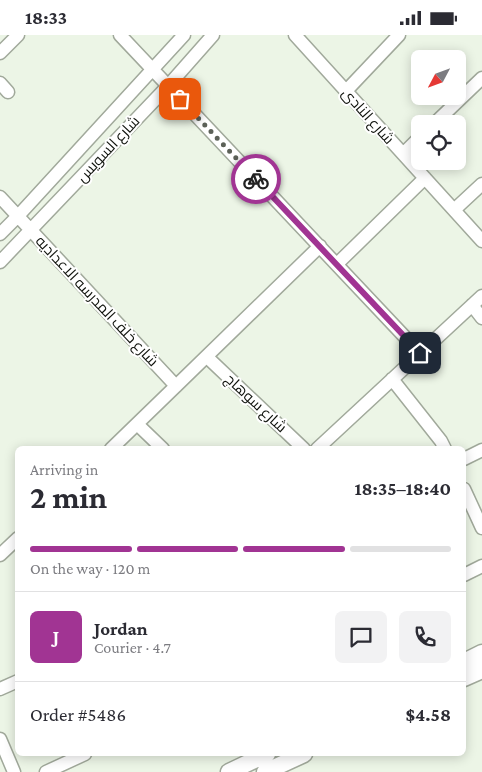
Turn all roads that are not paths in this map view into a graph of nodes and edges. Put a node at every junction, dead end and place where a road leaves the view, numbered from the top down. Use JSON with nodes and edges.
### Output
{"nodes":[{"id":1,"x":18,"y":35,"type":"edge"},
{"id":2,"x":120,"y":35,"type":"edge"},
{"id":3,"x":184,"y":35,"type":"edge"},
{"id":4,"x":214,"y":35,"type":"edge"},
{"id":5,"x":295,"y":35,"type":"edge"},
{"id":6,"x":399,"y":35,"type":"edge"},
{"id":7,"x":0,"y":53,"type":"edge"},
{"id":8,"x":152,"y":69,"type":"junction"},
{"id":9,"x":482,"y":78,"type":"edge"},
{"id":10,"x":168,"y":86,"type":"junction"},
{"id":11,"x":346,"y":91,"type":"junction"},
{"id":12,"x":443,"y":115,"type":"edge"},
{"id":13,"x":411,"y":146,"type":"edge"},
{"id":14,"x":402,"y":154,"type":"junction"},
{"id":15,"x":425,"y":178,"type":"junction"},
{"id":16,"x":482,"y":183,"type":"edge"},
{"id":17,"x":0,"y":197,"type":"edge"},
{"id":18,"x":454,"y":211,"type":"junction"},
{"id":19,"x":18,"y":216,"type":"junction"},
{"id":20,"x":31,"y":230,"type":"junction"},
{"id":21,"x":0,"y":234,"type":"edge"},
{"id":22,"x":482,"y":241,"type":"edge"},
{"id":23,"x":320,"y":246,"type":"junction"},
{"id":24,"x":0,"y":262,"type":"edge"},
{"id":25,"x":336,"y":264,"type":"junction"},
{"id":26,"x":482,"y":296,"type":"edge"},
{"id":27,"x":472,"y":305,"type":"junction"},
{"id":28,"x":482,"y":318,"type":"edge"},
{"id":29,"x":420,"y":353,"type":"junction"},
{"id":30,"x":207,"y":357,"type":"junction"},
{"id":31,"x":392,"y":379,"type":"junction"},
{"id":32,"x":176,"y":386,"type":"junction"},
{"id":33,"x":137,"y":423,"type":"junction"},
{"id":34,"x":114,"y":446,"type":"edge"},
{"id":35,"x":160,"y":446,"type":"edge"},
{"id":36,"x":301,"y":446,"type":"edge"},
{"id":37,"x":320,"y":446,"type":"edge"},
{"id":38,"x":443,"y":446,"type":"edge"},
{"id":39,"x":482,"y":450,"type":"edge"},
{"id":40,"x":466,"y":458,"type":"edge"},
{"id":41,"x":466,"y":493,"type":"edge"},
{"id":42,"x":482,"y":528,"type":"edge"},
{"id":43,"x":15,"y":541,"type":"edge"},
{"id":44,"x":0,"y":555,"type":"edge"},
{"id":45,"x":482,"y":566,"type":"edge"},
{"id":46,"x":466,"y":574,"type":"edge"},
{"id":47,"x":482,"y":653,"type":"edge"},
{"id":48,"x":466,"y":661,"type":"edge"},
{"id":49,"x":482,"y":670,"type":"edge"},
{"id":50,"x":466,"y":677,"type":"edge"},
{"id":51,"x":15,"y":682,"type":"edge"},
{"id":52,"x":0,"y":689,"type":"edge"},
{"id":53,"x":0,"y":739,"type":"edge"},
{"id":54,"x":81,"y":756,"type":"edge"},
{"id":55,"x":264,"y":756,"type":"edge"},
{"id":56,"x":300,"y":756,"type":"edge"},
{"id":57,"x":14,"y":772,"type":"edge"},
{"id":58,"x":46,"y":772,"type":"edge"},
{"id":59,"x":228,"y":772,"type":"edge"},
{"id":60,"x":265,"y":772,"type":"edge"}],
"edges":[{"from":1,"to":7,"type":"street"},
{"from":2,"to":8,"type":"street"},
{"from":3,"to":8,"type":"street","name":"شارع السويس"},
{"from":4,"to":10,"type":"street","name":"شارع السويس"},
{"from":5,"to":11,"type":"street","name":"شارع النادى"},
{"from":6,"to":11,"type":"street"},
{"from":8,"to":10,"type":"street"},
{"from":8,"to":19,"type":"street","name":"شارع السويس"},
{"from":9,"to":12,"type":"street"},
{"from":10,"to":20,"type":"street","name":"شارع السويس"},
{"from":10,"to":23,"type":"street"},
{"from":11,"to":14,"type":"street","name":"شارع النادى"},
{"from":13,"to":14,"type":"street"},
{"from":14,"to":15,"type":"street","name":"شارع النادى"},
{"from":15,"to":18,"type":"street","name":"شارع النادى"},
{"from":15,"to":25,"type":"street"},
{"from":16,"to":18,"type":"street"},
{"from":17,"to":19,"type":"street","name":"شارع خلف المدرسه الاعداديه"},
{"from":18,"to":22,"type":"street","name":"شارع النادى"},
{"from":19,"to":20,"type":"street","name":"شارع خلف المدرسه الاعداديه"},
{"from":19,"to":21,"type":"street","name":"شارع السويس"},
{"from":20,"to":24,"type":"street","name":"شارع السويس"},
{"from":20,"to":32,"type":"street","name":"شارع خلف المدرسه الاعداديه"},
{"from":23,"to":25,"type":"street"},
{"from":23,"to":30,"type":"street"},
{"from":25,"to":29,"type":"street"},
{"from":26,"to":27,"type":"street"},
{"from":27,"to":28,"type":"street"},
{"from":27,"to":29,"type":"street"},
{"from":29,"to":31,"type":"street"},
{"from":30,"to":32,"type":"street"},
{"from":30,"to":36,"type":"street","name":"شارع سوهاج"},
{"from":31,"to":37,"type":"street"},
{"from":31,"to":38,"type":"street"},
{"from":32,"to":33,"type":"street"},
{"from":33,"to":34,"type":"street"},
{"from":33,"to":35,"type":"street"},
{"from":39,"to":40,"type":"street"},
{"from":41,"to":42,"type":"street"},
{"from":43,"to":44,"type":"street"},
{"from":45,"to":46,"type":"street"},
{"from":47,"to":48,"type":"street"},
{"from":49,"to":50,"type":"street"},
{"from":51,"to":52,"type":"street"},
{"from":53,"to":57,"type":"street"},
{"from":54,"to":58,"type":"street"},
{"from":55,"to":59,"type":"street"},
{"from":56,"to":60,"type":"street"}]}
